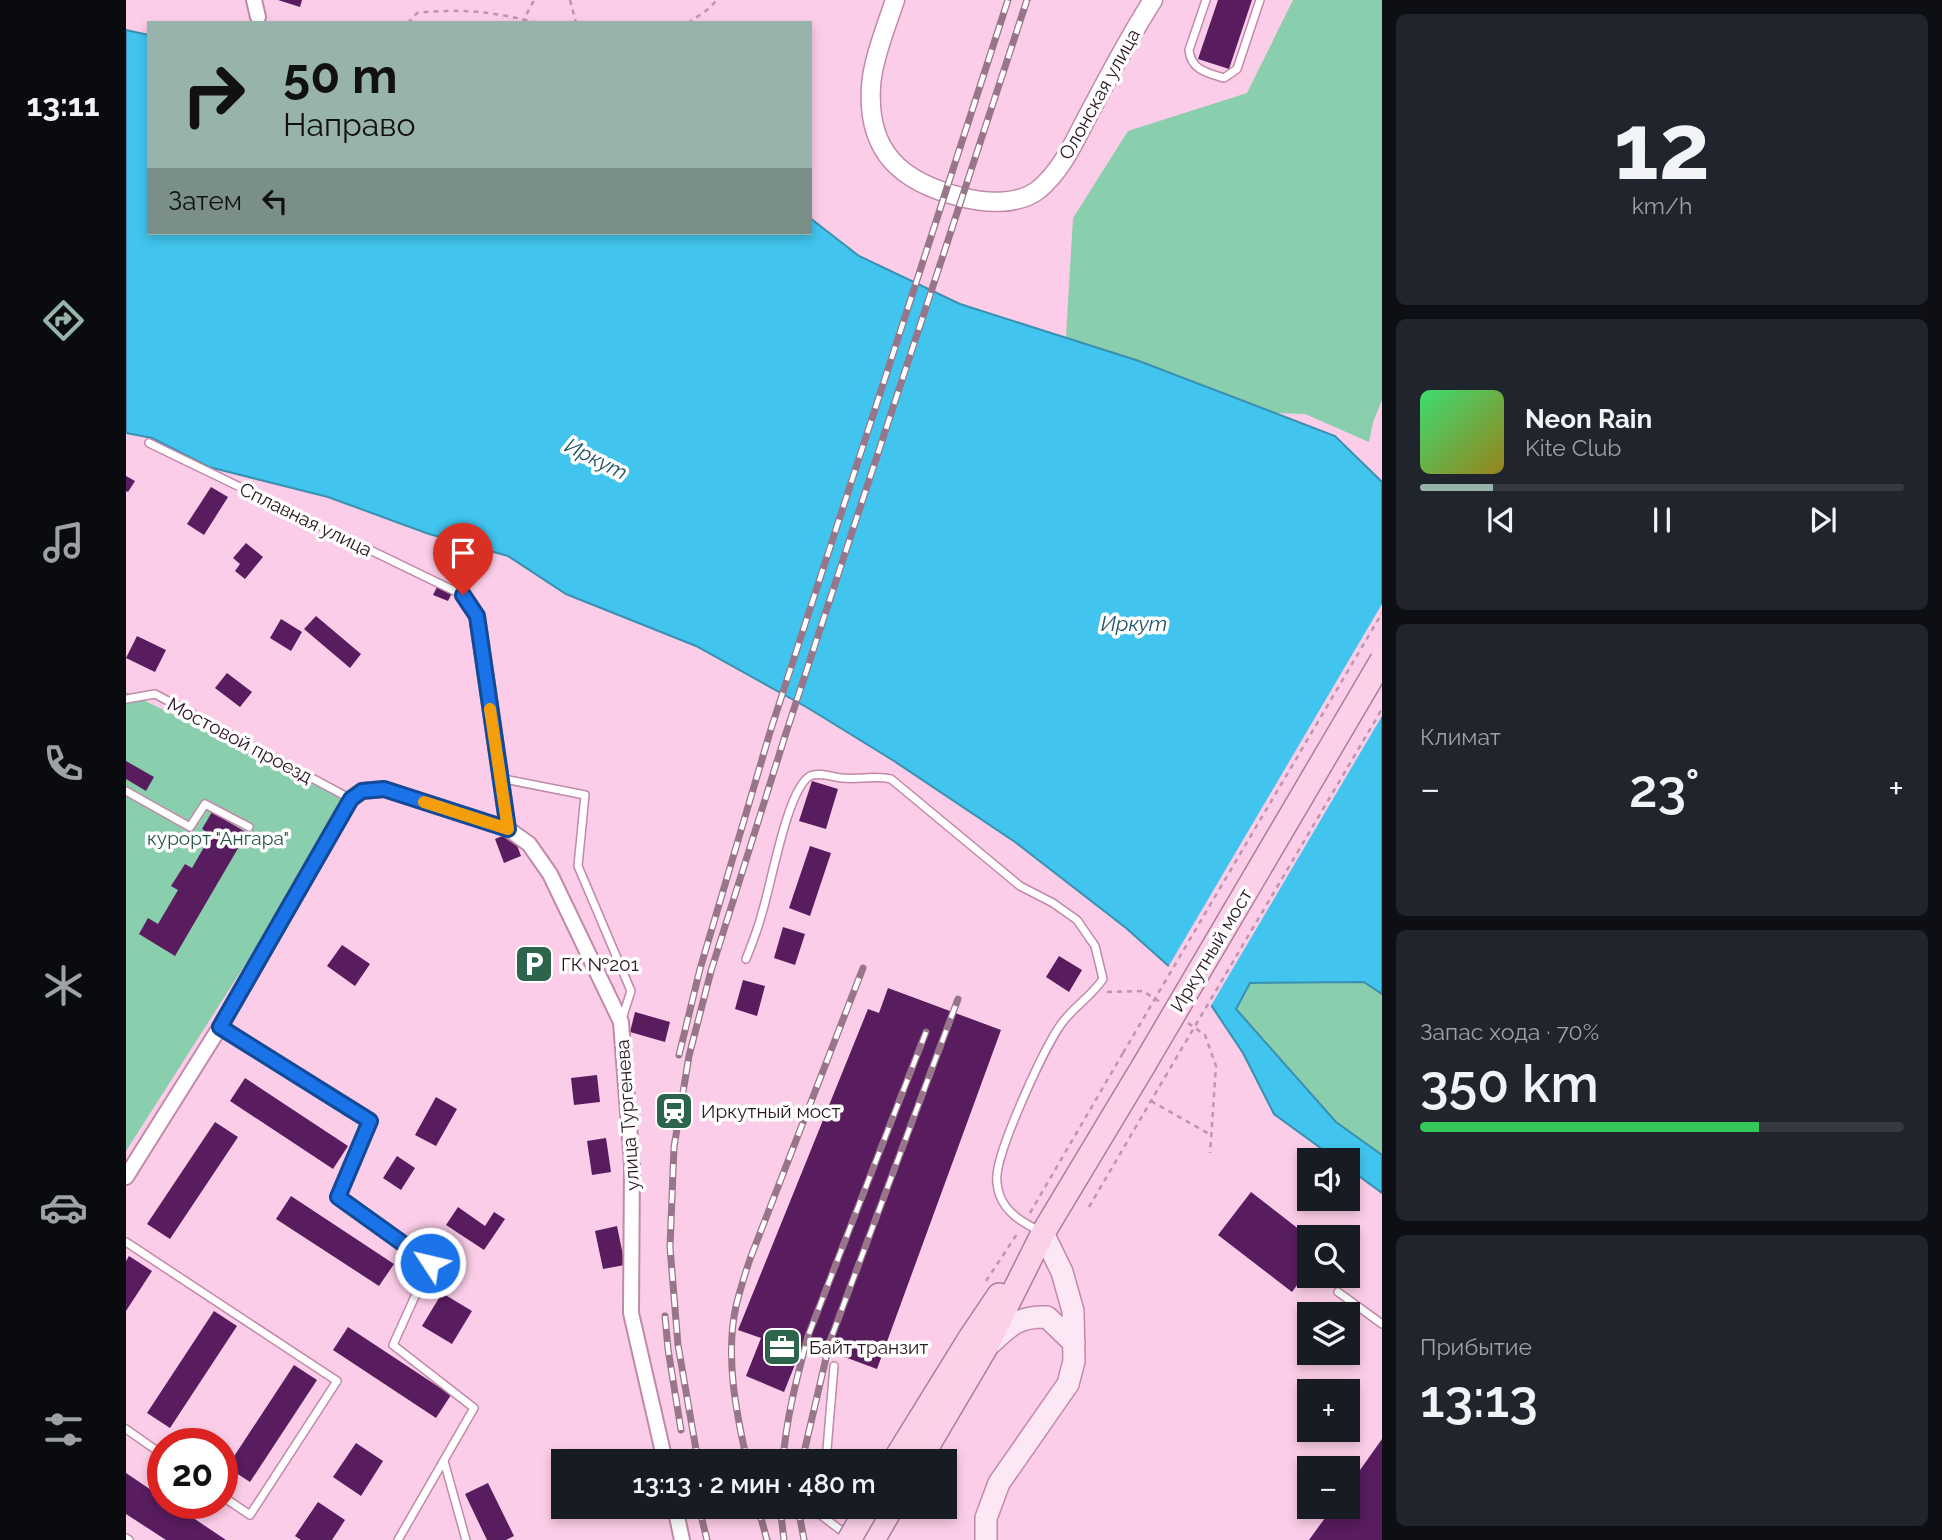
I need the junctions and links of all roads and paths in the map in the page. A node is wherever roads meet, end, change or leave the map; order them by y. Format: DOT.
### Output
graph roads {
  1 [pos="254,0"];
  2 [pos="534,0"];
  3 [pos="570,0"];
  4 [pos="717,0"];
  5 [pos="895,0"];
  6 [pos="1153,0"];
  7 [pos="1206,0"];
  8 [pos="1259,0"];
  9 [pos="258,17"];
  10 [pos="410,21"];
  11 [pos="523,21"];
  12 [pos="575,21"];
  13 [pos="691,21"];
  14 [pos="149,443"];
  15 [pos="463,595"];
  16 [pos="1382,613"];
  17 [pos="1382,660"];
  18 [pos="126,699"];
  19 [pos="1382,709"];
  20 [pos="499,778"];
  21 [pos="126,791"];
  22 [pos="351,799"];
  23 [pos="249,827"];
  24 [pos="508,829"];
  25 [pos="746,959"];
  26 [pos="1094,993"];
  27 [pos="1164,1005"];
  28 [pos="1185,1020"];
  29 [pos="621,1023"];
  30 [pos="220,1027"];
  31 [pos="1151,1101"];
  32 [pos="1211,1135"];
  33 [pos="1210,1153"];
  34 [pos="126,1177"];
  35 [pos="1089,1208"];
  36 [pos="1033,1228"];
  37 [pos="126,1242"];
  38 [pos="986,1280"];
  39 [pos="1338,1292"];
  40 [pos="1382,1324"];
  41 [pos="1074,1343"];
  42 [pos="985,1349"];
  43 [pos="834,1366"];
  44 [pos="126,1429"];
  45 [pos="147,1444"];
  46 [pos="662,1449"];
  47 [pos="828,1449"];
  48 [pos="901,1449"];
  49 [pos="926,1449"];
  50 [pos="444,1461"];
  51 [pos="238,1507"];
  52 [pos="678,1519"];
  53 [pos="826,1519"];
  54 [pos="862,1519"];
  55 [pos="885,1519"];
  56 [pos="398,1540"];
  57 [pos="466,1540"];
  58 [pos="682,1540"];
  59 [pos="851,1540"];
  60 [pos="873,1540"];
  61 [pos="986,1540"];
  1 -- 9 [label="street"];
  2 -- 11 [label="path"];
  3 -- 12 [label="path"];
  4 -- 13 [label="path"];
  5 -- 6 [label="street, Олонская улица"];
  7 -- 8 [label="lane"];
  10 -- 11 [label="path"];
  14 -- 15 [label="lane, Сплавная улица"];
  15 -- 20 [label="street"];
  16 -- 36 [label="path, bridge"];
  17 -- 36 [label="main road, Иркутный мост, bridge"];
  18 -- 22 [label="lane, Мостовой проезд"];
  19 -- 31 [label="path, bridge"];
  20 -- 24 [label="street"];
  20 -- 29 [label="lane"];
  21 -- 23 [label="lane"];
  22 -- 24 [label="street"];
  22 -- 30 [label="street"];
  24 -- 29 [label="street, улица Тургенева"];
  25 -- 26 [label="lane"];
  26 -- 27 [label="path"];
  26 -- 36 [label="lane"];
  28 -- 32 [label="path"];
  29 -- 46 [label="street, улица Тургенева"];
  30 -- 34 [label="street"];
  30 -- 50 [label="lane"];
  31 -- 32 [label="path"];
  31 -- 35 [label="path"];
  32 -- 33 [label="path"];
  36 -- 38 [label="path"];
  36 -- 41 [label="main road"];
  36 -- 42 [label="main road, Иркутный мост"];
  36 -- 48 [label="main road"];
  37 -- 51 [label="lane"];
  39 -- 40 [label="lane"];
  41 -- 42 [label="main road"];
  41 -- 61 [label="main road"];
  42 -- 49 [label="main road, Иркутный мост"];
  43 -- 47 [label="lane"];
  44 -- 45 [label="lane"];
  50 -- 56 [label="lane"];
  50 -- 57 [label="lane"];
  52 -- 58 [label="street"];
  53 -- 59 [label="lane"];
  54 -- 59 [label="main road, bridge"];
  55 -- 60 [label="main road"];
}
